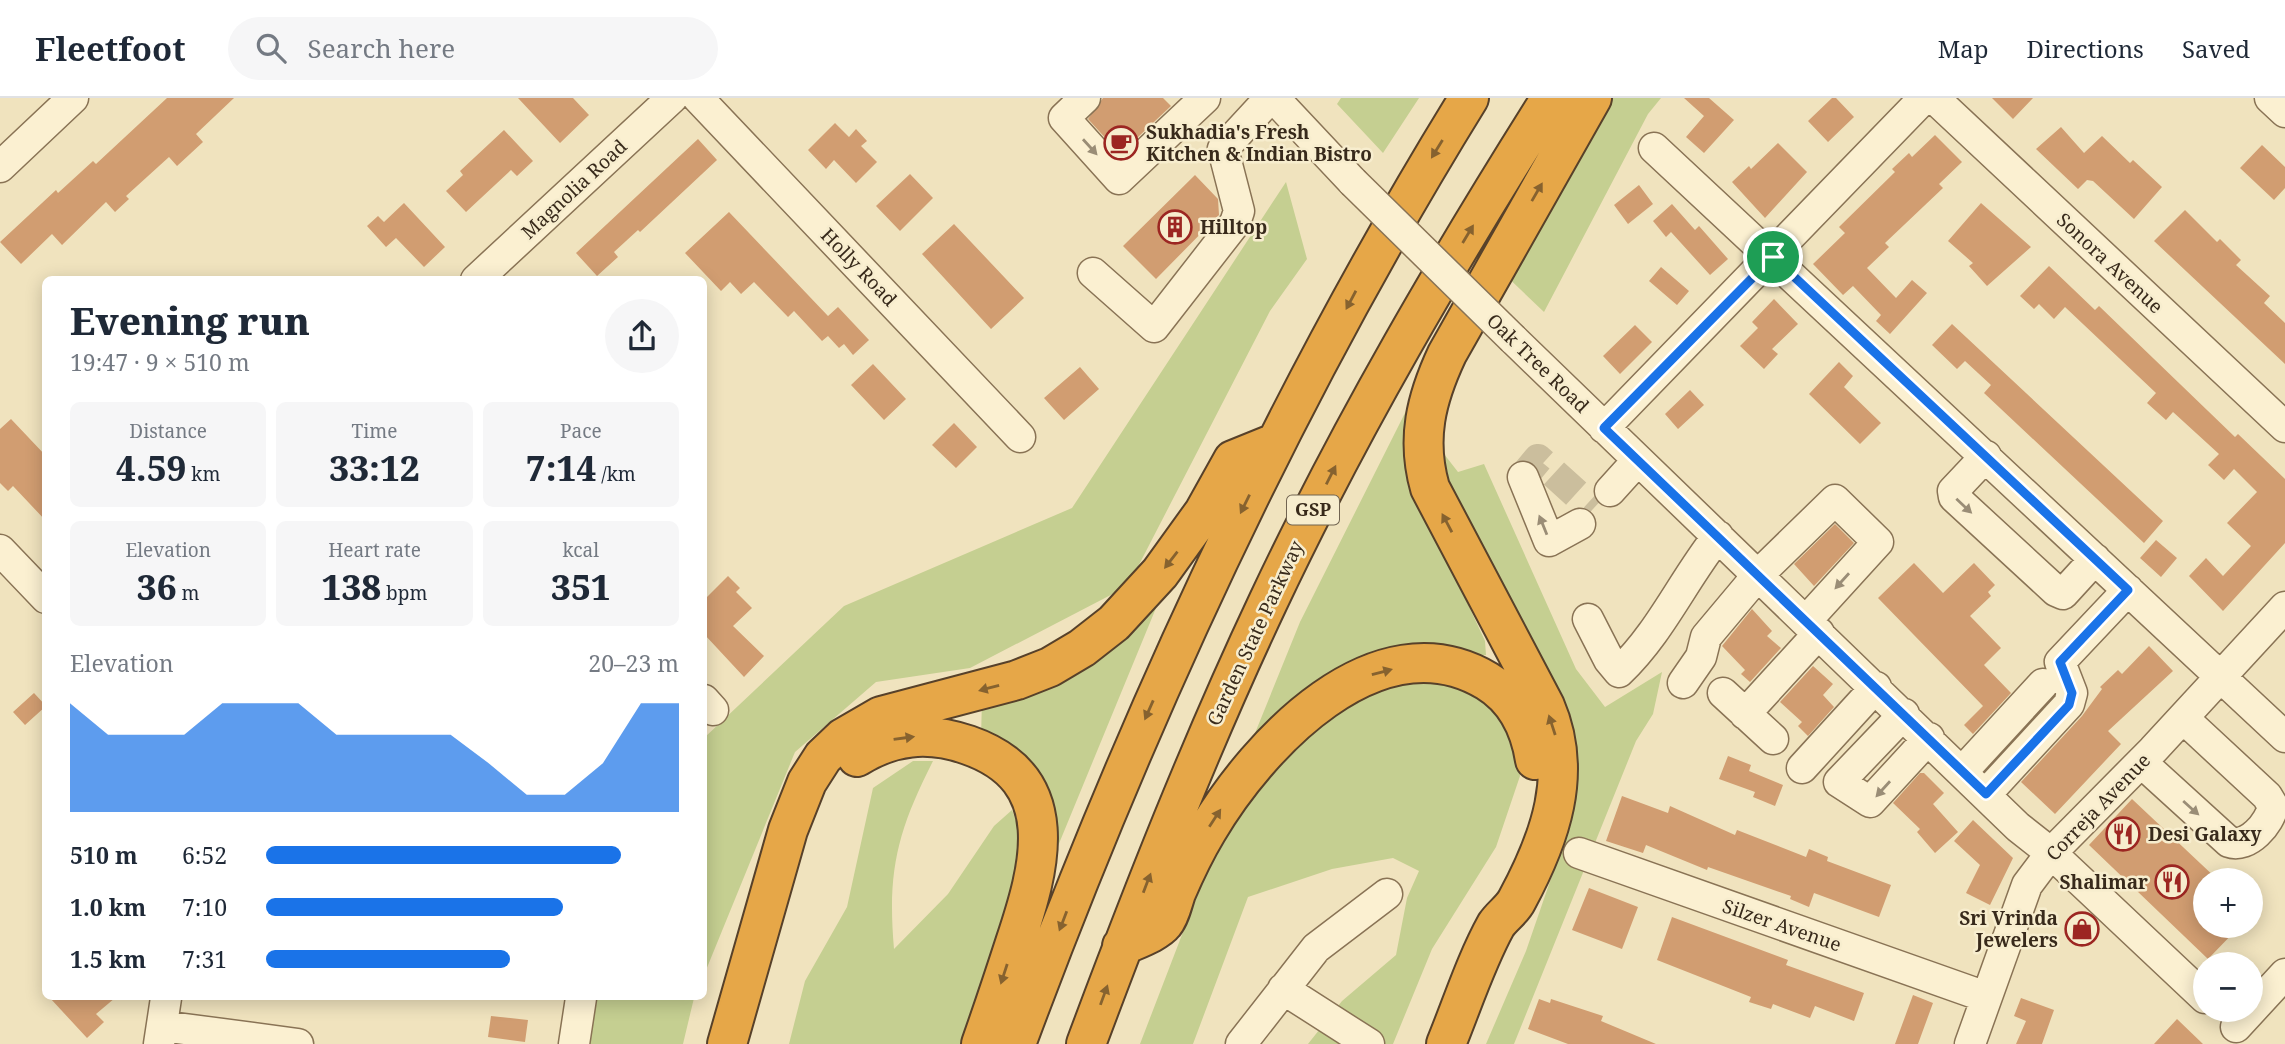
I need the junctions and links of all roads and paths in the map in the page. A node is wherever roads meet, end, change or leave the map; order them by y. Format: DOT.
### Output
graph roads {
  1 [pos="73,98"];
  2 [pos="672,98"];
  3 [pos="698,98"];
  4 [pos="1085,98"];
  5 [pos="1205,98"];
  6 [pos="1272,98"];
  7 [pos="1469,98"];
  8 [pos="1551,98"];
  9 [pos="1592,98"];
  10 [pos="1924,98"];
  11 [pos="1934,98"];
  12 [pos="2270,98"];
  13 [pos="2285,112"];
  14 [pos="1654,148"];
  15 [pos="0,167"];
  16 [pos="1773,257"];
  17 [pos="1093,273"];
  18 [pos="480,276"];
  19 [pos="2285,427"];
  20 [pos="1604,428"];
  21 [pos="1020,437"];
  22 [pos="1275,443"];
  23 [pos="1986,456"];
  24 [pos="1638,460"];
  25 [pos="1524,477"];
  26 [pos="1610,491"];
  27 [pos="1580,524"];
  28 [pos="1718,536"];
  29 [pos="0,550"];
  30 [pos="2095,559"];
  31 [pos="1758,575"];
  32 [pos="2128,590"];
  33 [pos="42,594"];
  34 [pos="2285,607"];
  35 [pos="1588,620"];
  36 [pos="1813,627"];
  37 [pos="2220,677"];
  38 [pos="1683,683"];
  39 [pos="2043,684"];
  40 [pos="1876,687"];
  41 [pos="1723,693"];
  42 [pos="1745,714"];
  43 [pos="1904,714"];
  44 [pos="2183,718"];
  45 [pos="2285,737"];
  46 [pos="1929,738"];
  47 [pos="1773,739"];
  48 [pos="2141,762"];
  49 [pos="1802,768"];
  50 [pos="1962,772"];
  51 [pos="1986,794"];
  52 [pos="1579,853"];
  53 [pos="2051,853"];
  54 [pos="1387,894"];
  55 [pos="1497,923"];
  56 [pos="1122,946"];
  57 [pos="2285,974"];
  58 [pos="2193,987"];
  59 [pos="1283,989"];
  60 [pos="1986,997"];
  61 [pos="581,1000"];
  62 [pos="163,1022"];
  63 [pos="2236,1027"];
  64 [pos="298,1044"];
  65 [pos="574,1044"];
  66 [pos="727,1044"];
  67 [pos="749,1044"];
  68 [pos="981,1044"];
  69 [pos="1016,1044"];
  70 [pos="1086,1044"];
  71 [pos="1241,1044"];
  72 [pos="1368,1044"];
  73 [pos="1446,1044"];
  74 [pos="1970,1044"];
  1 -- 15 [label="street"];
  2 -- 18 [label="street, Magnolia Road"];
  3 -- 21 [label="street, Holly Road"];
  4 -- 5 [label="street, one-way"];
  6 -- 17 [label="street"];
  6 -- 20 [label="street, Oak Tree Road, bridge"];
  7 -- 22 [label="highway, one-way"];
  56 -- 8 [label="highway, Garden State Parkway / GSP, one-way"];
  55 -- 9 [label="highway, one-way"];
  10 -- 16 [label="street"];
  11 -- 19 [label="street, Sonora Avenue"];
  12 -- 13 [label="street"];
  14 -- 16 [label="street"];
  16 -- 20 [label="street"];
  16 -- 23 [label="street"];
  20 -- 24 [label="street, Oak Tree Road"];
  22 -- 66 [label="highway, one-way"];
  22 -- 69 [label="highway, one-way"];
  23 -- 30 [label="street"];
  23 -- 30 [label="street, one-way"];
  24 -- 26 [label="street"];
  24 -- 28 [label="street, Oak Tree Road"];
  27 -- 25 [label="street, one-way"];
  28 -- 31 [label="street, Oak Tree Road"];
  28 -- 35 [label="street"];
  29 -- 33 [label="street"];
  30 -- 32 [label="street"];
  31 -- 36 [label="street, Oak Tree Road"];
  31 -- 36 [label="street, one-way"];
  31 -- 38 [label="street"];
  32 -- 37 [label="street"];
  32 -- 51 [label="street"];
  34 -- 37 [label="street, Correja Avenue"];
  36 -- 40 [label="street, Oak Tree Road"];
  36 -- 42 [label="street"];
  37 -- 44 [label="street, Correja Avenue"];
  37 -- 45 [label="street"];
  39 -- 50 [label="street"];
  40 -- 43 [label="street, Oak Tree Road"];
  40 -- 49 [label="street"];
  41 -- 42 [label="street"];
  42 -- 47 [label="street"];
  43 -- 46 [label="street, Oak Tree Road"];
  46 -- 43 [label="street, one-way"];
  44 -- 48 [label="street, Correja Avenue"];
  48 -- 44 [label="street, one-way"];
  46 -- 50 [label="street, Oak Tree Road"];
  48 -- 53 [label="street, Correja Avenue"];
  50 -- 51 [label="street, Oak Tree Road"];
  51 -- 53 [label="street, Oak Tree Road"];
  52 -- 60 [label="street, Silzer Avenue"];
  53 -- 58 [label="street, Oak Tree Road"];
  53 -- 60 [label="street, Correja Avenue"];
  54 -- 59 [label="street"];
  56 -- 55 [label="highway, one-way"];
  55 -- 73 [label="highway"];
  70 -- 56 [label="highway, Garden State Parkway / GSP, one-way"];
  57 -- 63 [label="street"];
  59 -- 71 [label="street"];
  59 -- 72 [label="street"];
  60 -- 74 [label="street, Correja Avenue"];
  61 -- 65 [label="street"];
  62 -- 64 [label="street"];
  67 -- 68 [label="highway, one-way"];
}
